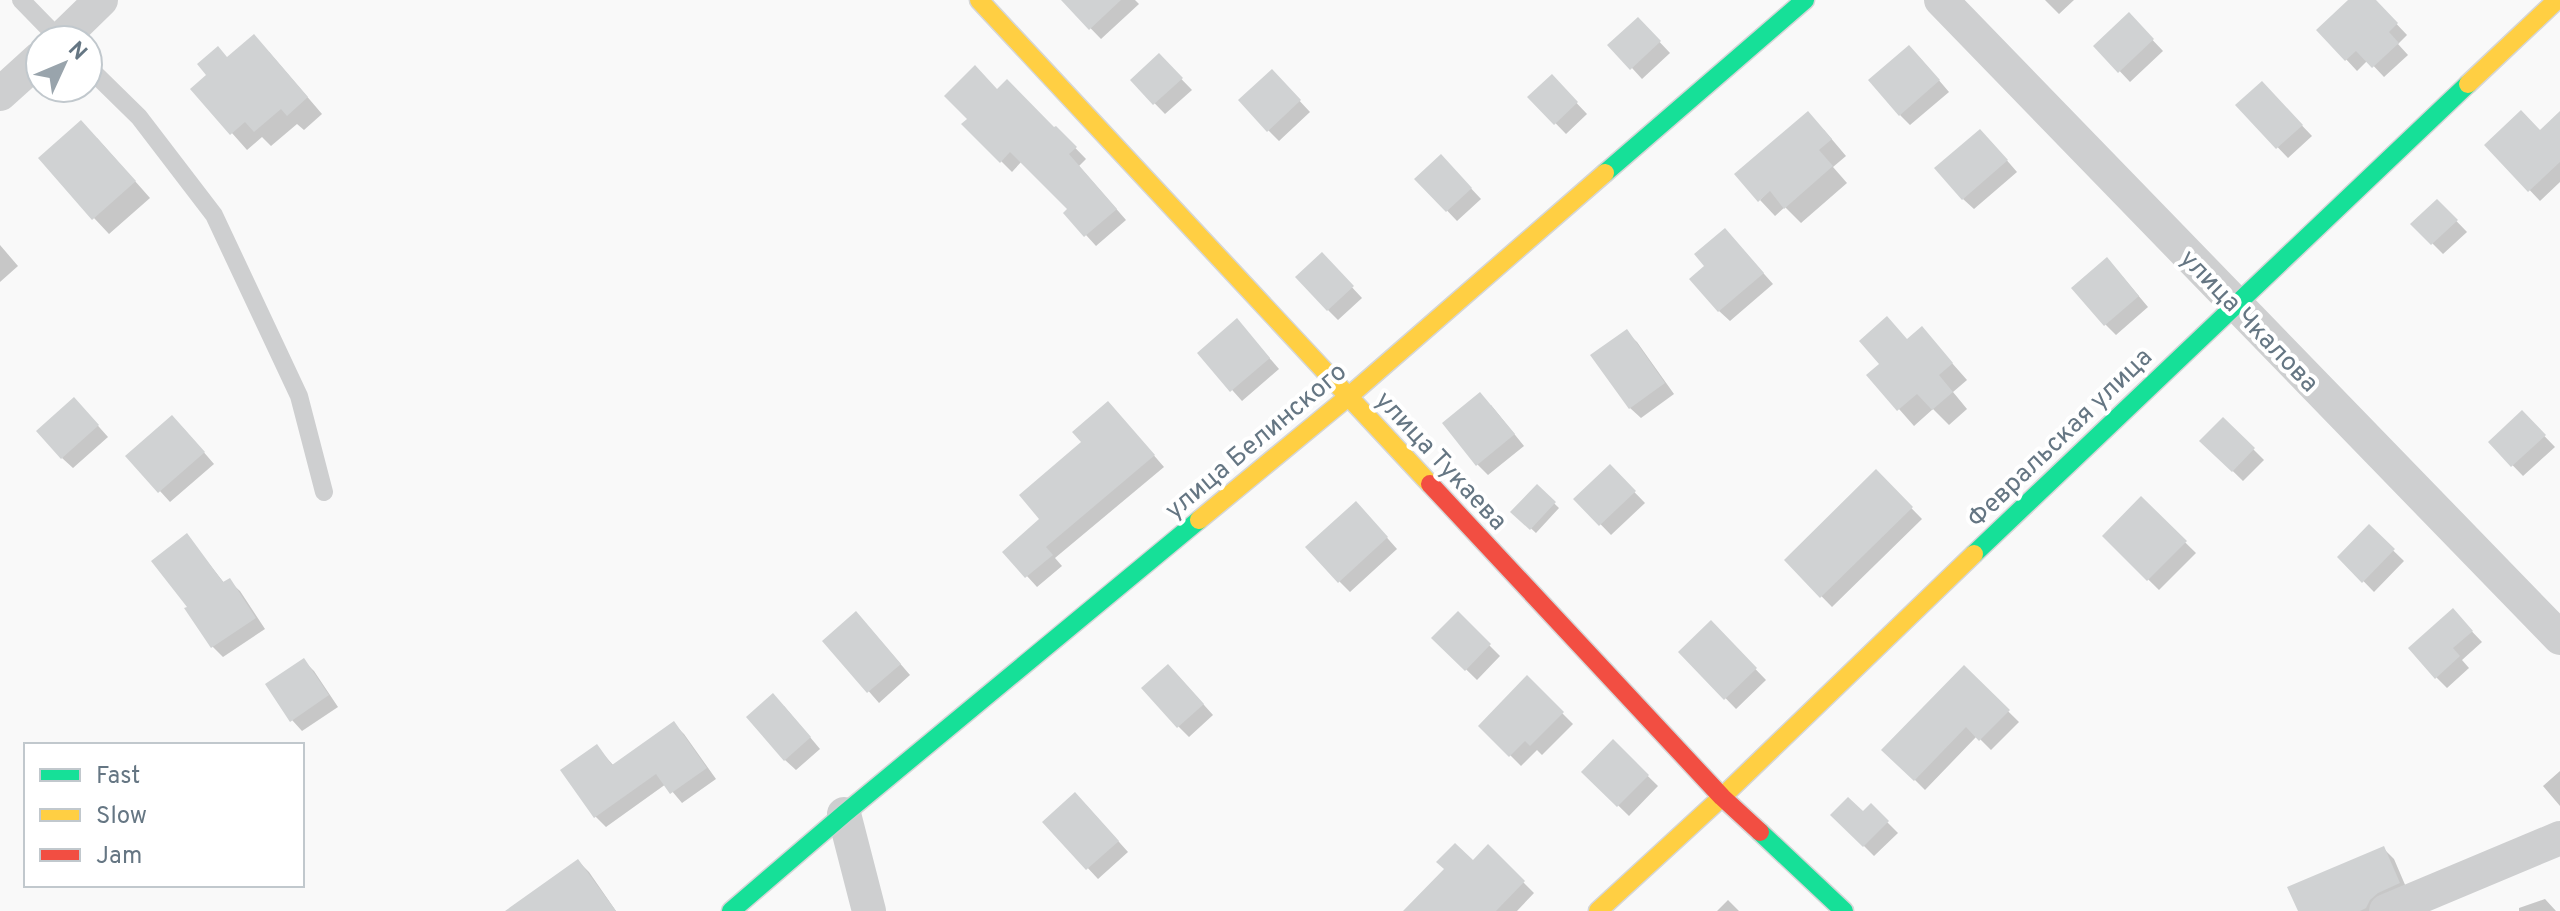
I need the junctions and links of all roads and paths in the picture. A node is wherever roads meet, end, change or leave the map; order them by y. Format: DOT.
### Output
graph roads {
  1 [pos="21,0"];
  2 [pos="101,0"];
  3 [pos="979,0"];
  4 [pos="1805,0"];
  5 [pos="1941,0"];
  6 [pos="2557,0"];
  7 [pos="44,24"];
  8 [pos="76,24"];
  9 [pos="24,72"];
  10 [pos="104,83"];
  11 [pos="0,94"];
  12 [pos="2235,304"];
  13 [pos="1348,397"];
  14 [pos="324,492"];
  15 [pos="2560,638"];
  16 [pos="1722,797"];
  17 [pos="844,814"];
  18 [pos="2560,838"];
  19 [pos="731,911"];
  20 [pos="869,911"];
  21 [pos="1598,911"];
  22 [pos="1844,911"];
  23 [pos="2386,911"];
  1 -- 7 [label="lane"];
  2 -- 8 [label="street"];
  3 -- 13 [label="street, улица Тукаева"];
  4 -- 13 [label="street, улица Белинского"];
  5 -- 12 [label="street, улица Чкалова"];
  6 -- 12 [label="street, Февральская улица"];
  9 -- 11 [label="street"];
  10 -- 14 [label="lane"];
  12 -- 15 [label="street, улица Чкалова"];
  12 -- 16 [label="street, Февральская улица"];
  13 -- 16 [label="street, улица Тукаева"];
  13 -- 17 [label="street, улица Белинского"];
  16 -- 21 [label="street, Февральская улица"];
  16 -- 22 [label="street, улица Тукаева"];
  17 -- 19 [label="street, улица Белинского"];
  17 -- 20 [label="street"];
  18 -- 23 [label="street"];
}
